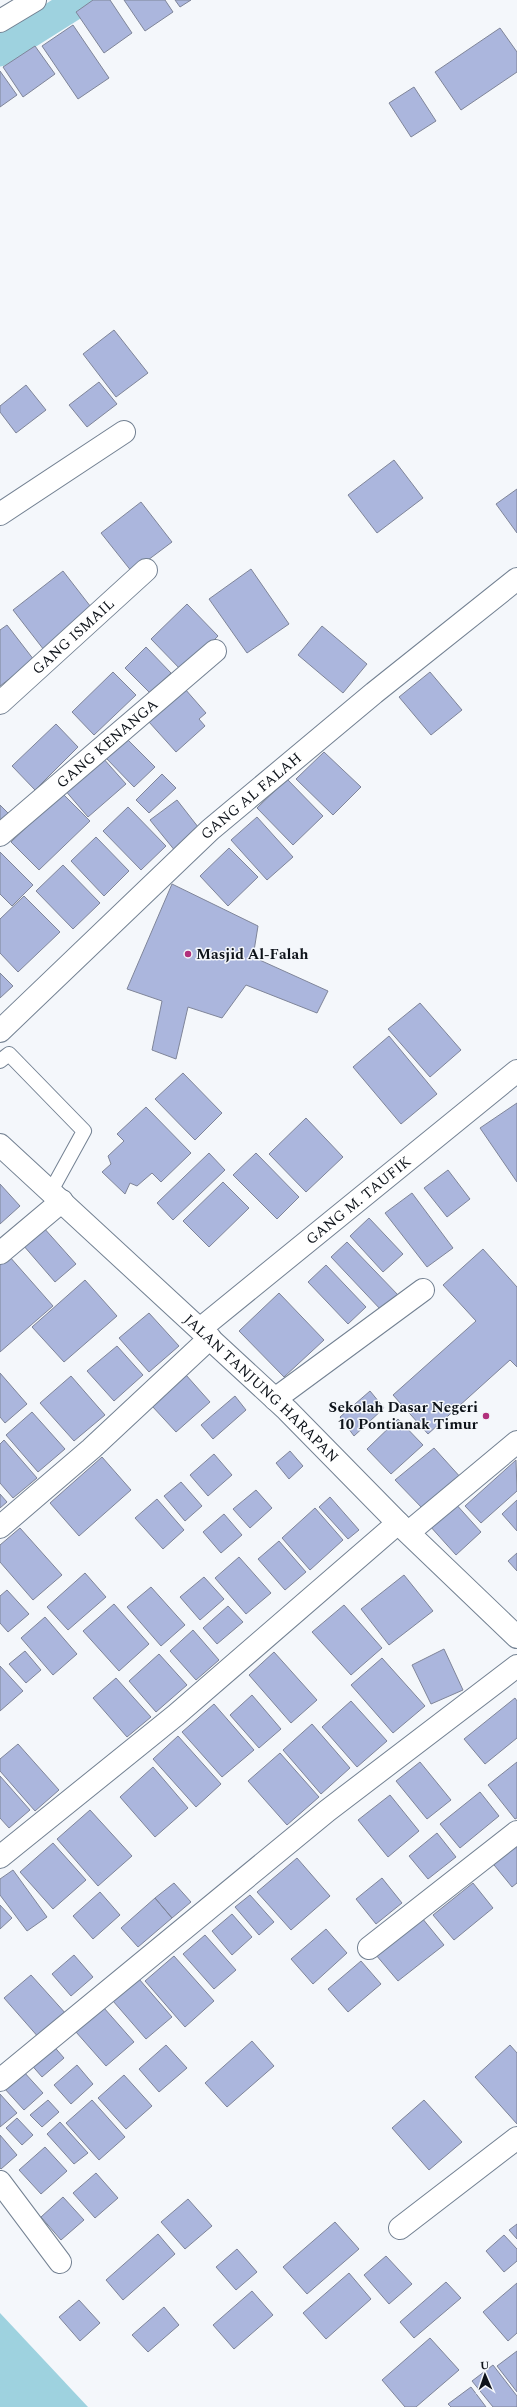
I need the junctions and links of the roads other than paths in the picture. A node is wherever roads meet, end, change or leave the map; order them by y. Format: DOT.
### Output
graph roads {
  1 [pos="35,0"];
  2 [pos="0,21"];
  3 [pos="124,432"];
  4 [pos="0,514"];
  5 [pos="146,570"];
  6 [pos="517,578"];
  7 [pos="214,651"];
  8 [pos="0,703"];
  9 [pos="0,835"];
  10 [pos="0,1031"];
  11 [pos="0,1061"];
  12 [pos="517,1071"];
  13 [pos="0,1145"];
  14 [pos="56,1196"];
  15 [pos="0,1253"];
  16 [pos="423,1290"];
  17 [pos="205,1333"];
  18 [pos="275,1399"];
  19 [pos="517,1442"];
  20 [pos="0,1527"];
  21 [pos="403,1528"];
  22 [pos="517,1637"];
  23 [pos="517,1666"];
  24 [pos="517,1832"];
  25 [pos="0,1857"];
  26 [pos="369,1948"];
  27 [pos="0,2080"];
  28 [pos="517,2138"];
  29 [pos="0,2182"];
  30 [pos="400,2228"];
  31 [pos="60,2262"];
  1 -- 2 [label="street"];
  3 -- 4 [label="street"];
  5 -- 8 [label="street, GANG ISMAIL"];
  6 -- 10 [label="street, GANG AL FALAH"];
  7 -- 9 [label="street, GANG KENANGA"];
  11 -- 14 [label="lane"];
  12 -- 17 [label="street, GANG M. TAUFIK"];
  13 -- 14 [label="street, JALAN TANJUNG HARAPAN"];
  14 -- 15 [label="street"];
  14 -- 17 [label="street, JALAN TANJUNG HARAPAN"];
  16 -- 18 [label="street"];
  17 -- 18 [label="street, JALAN TANJUNG HARAPAN"];
  17 -- 20 [label="street, GANG M. TAUFIK"];
  18 -- 21 [label="street, JALAN TANJUNG HARAPAN"];
  19 -- 21 [label="street"];
  21 -- 22 [label="street, JALAN TANJUNG HARAPAN"];
  21 -- 25 [label="street"];
  23 -- 27 [label="street"];
  24 -- 26 [label="street"];
  28 -- 30 [label="street"];
  29 -- 31 [label="street"];
}
